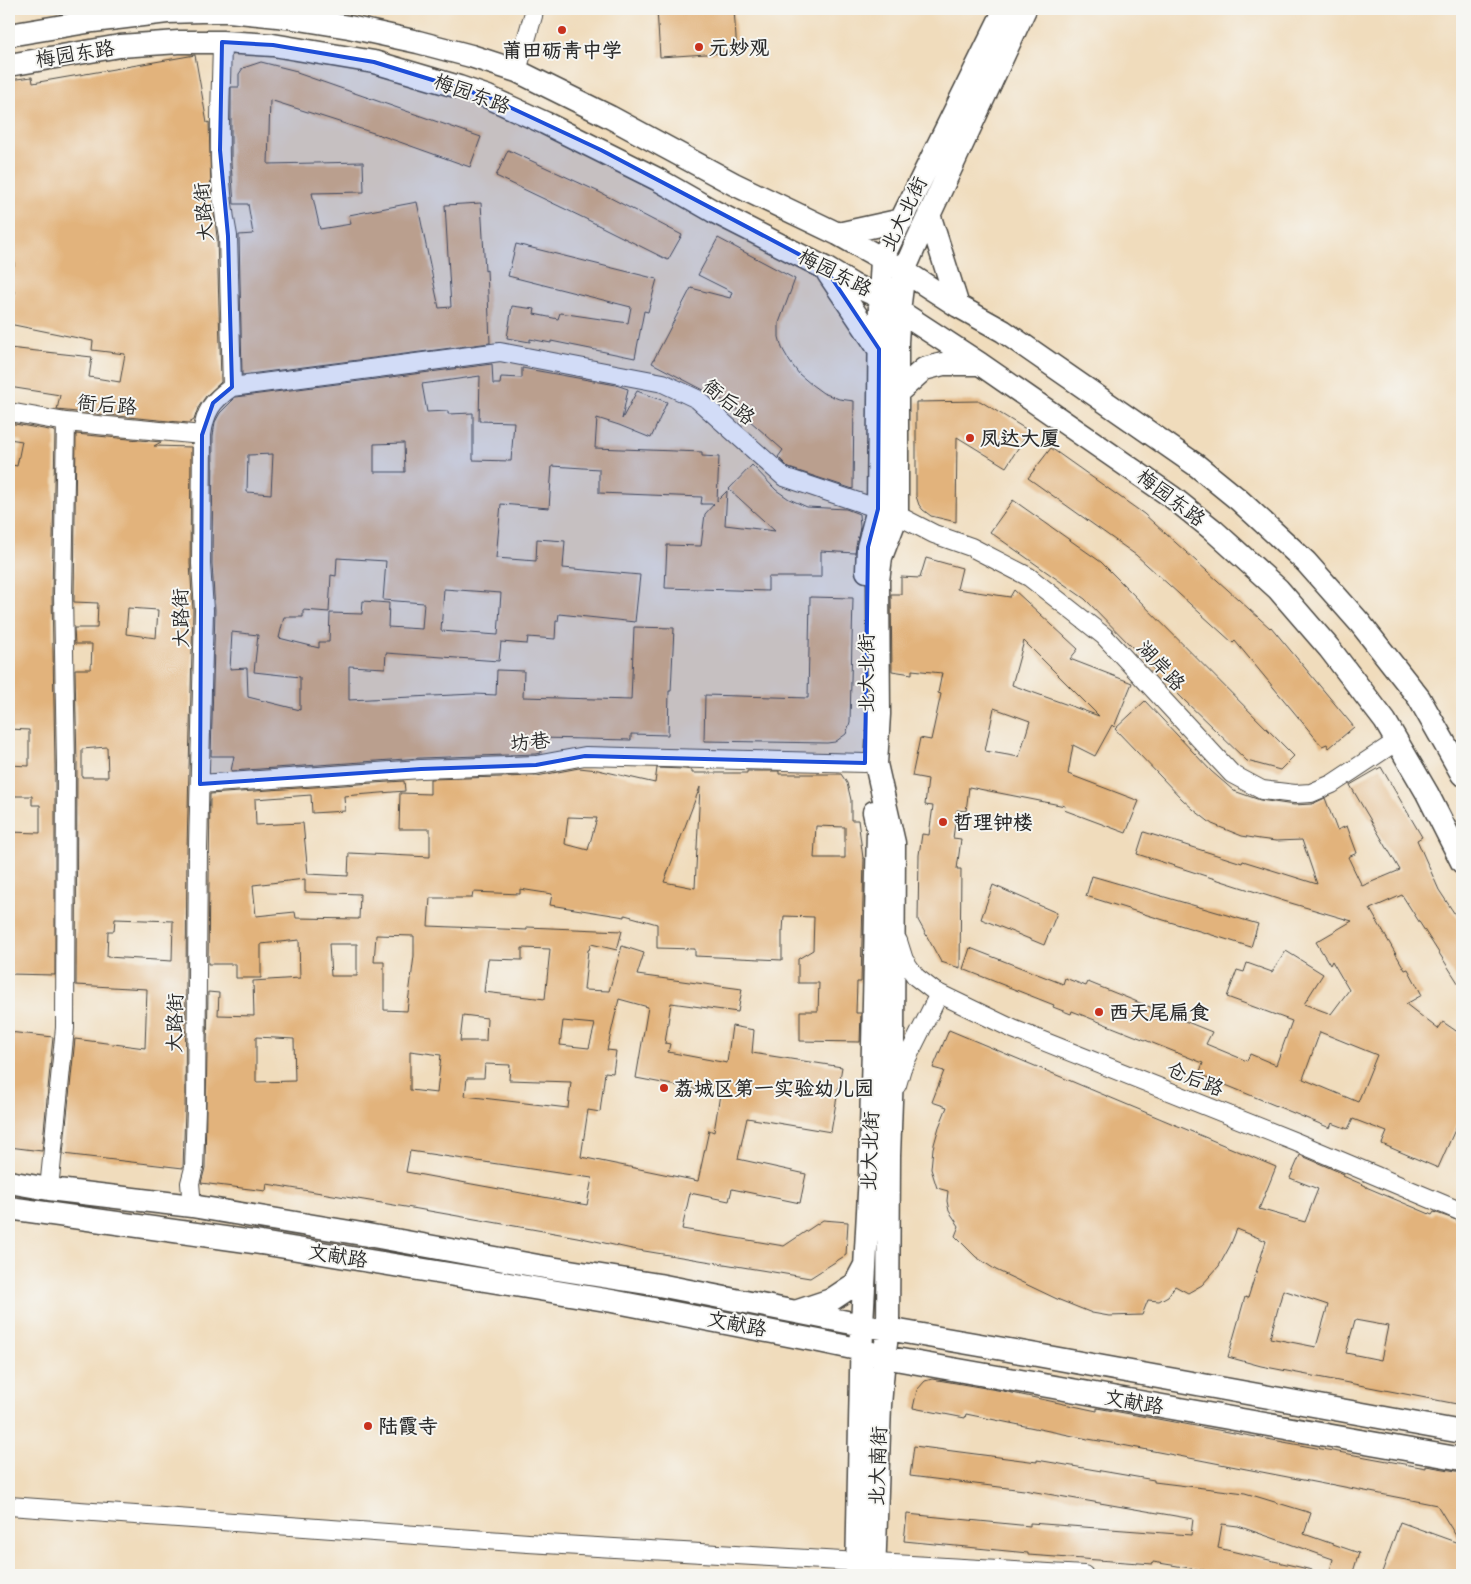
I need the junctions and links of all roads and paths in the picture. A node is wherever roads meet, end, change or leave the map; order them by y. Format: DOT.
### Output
graph roads {
  1 [pos="534,9"];
  2 [pos="1004,9"];
  3 [pos="1025,9"];
  4 [pos="201,10"];
  5 [pos="9,35"];
  6 [pos="222,42"];
  7 [pos="9,65"];
  8 [pos="517,71"];
  9 [pos="930,214"];
  10 [pos="902,220"];
  11 [pos="838,234"];
  12 [pos="882,259"];
  13 [pos="825,268"];
  14 [pos="904,271"];
  15 [pos="880,297"];
  16 [pos="958,306"];
  17 [pos="899,312"];
  18 [pos="879,349"];
  19 [pos="980,364"];
  20 [pos="232,387"];
  21 [pos="897,393"];
  22 [pos="9,412"];
  23 [pos="66,422"];
  24 [pos="202,435"];
  25 [pos="887,512"];
  26 [pos="1397,740"];
  27 [pos="865,763"];
  28 [pos="1462,774"];
  29 [pos="200,784"];
  30 [pos="1462,862"];
  31 [pos="893,913"];
  32 [pos="939,994"];
  33 [pos="891,1108"];
  34 [pos="9,1182"];
  35 [pos="49,1189"];
  36 [pos="192,1206"];
  37 [pos="9,1208"];
  38 [pos="1462,1212"];
  39 [pos="865,1264"];
  40 [pos="794,1312"];
  41 [pos="862,1324"];
  42 [pos="888,1328"];
  43 [pos="884,1357"];
  44 [pos="862,1358"];
  45 [pos="1462,1432"];
  46 [pos="1462,1458"];
  47 [pos="9,1506"];
  48 [pos="866,1569"];
  49 [pos="1084,1575"];
  1 -- 8 [label="street"];
  2 -- 10 [label="main road, 北大北街"];
  3 -- 9 [label="main road, 北大北街"];
  4 -- 5 [label="main road, 梅园东路"];
  4 -- 8 [label="main road, 梅园东路"];
  6 -- 7 [label="main road, 梅园东路"];
  6 -- 13 [label="main road, 梅园东路"];
  6 -- 20 [label="street, 大路街"];
  8 -- 11 [label="main road, 梅园东路"];
  9 -- 14 [label="main road, 北大北街"];
  9 -- 16 [label="main road"];
  10 -- 11 [label="main road"];
  10 -- 12 [label="main road, 北大北街"];
  11 -- 12 [label="main road, 梅园东路"];
  12 -- 14 [label="main road, 梅园东路"];
  12 -- 15 [label="main road, 北大北街"];
  13 -- 15 [label="main road, 梅园东路"];
  13 -- 18 [label="main road"];
  14 -- 16 [label="main road, 梅园东路"];
  14 -- 17 [label="main road, 北大北街"];
  15 -- 17 [label="main road, 梅园东路"];
  15 -- 18 [label="main road, 北大北街"];
  16 -- 28 [label="main road, 梅园东路"];
  17 -- 19 [label="main road, 梅园东路"];
  17 -- 21 [label="main road, 北大北街"];
  18 -- 25 [label="main road, 北大北街"];
  19 -- 21 [label="main road"];
  19 -- 26 [label="main road, 梅园东路"];
  20 -- 24 [label="street, 大路街"];
  20 -- 25 [label="street, 衙后路"];
  21 -- 25 [label="main road, 北大北街"];
  22 -- 23 [label="street, 衙后路"];
  23 -- 24 [label="street, 衙后路"];
  23 -- 35 [label="street"];
  24 -- 29 [label="street, 大路街"];
  25 -- 26 [label="street, 湖岸路"];
  25 -- 27 [label="main road, 北大北街"];
  25 -- 31 [label="main road, 北大北街"];
  26 -- 30 [label="main road, 梅园东路"];
  27 -- 29 [label="street, 坊巷"];
  27 -- 39 [label="main road, 北大北街"];
  29 -- 36 [label="street, 大路街"];
  31 -- 32 [label="street, 仓后路"];
  31 -- 33 [label="main road, 北大北街"];
  32 -- 33 [label="street"];
  32 -- 38 [label="street, 仓后路"];
  33 -- 42 [label="main road, 北大北街"];
  34 -- 35 [label="main road, 文献路"];
  35 -- 36 [label="main road, 文献路"];
  36 -- 40 [label="main road, 文献路"];
  37 -- 44 [label="main road, 文献路"];
  39 -- 40 [label="main road"];
  39 -- 41 [label="main road, 北大北街"];
  40 -- 41 [label="main road, 文献路"];
  41 -- 42 [label="main road, 文献路"];
  41 -- 44 [label="main road, 北大北街"];
  42 -- 43 [label="main road, 北大北街"];
  42 -- 45 [label="main road, 文献路"];
  43 -- 44 [label="main road, 文献路"];
  43 -- 46 [label="main road, 文献路"];
  43 -- 48 [label="main road, 北大南街"];
  44 -- 48 [label="main road, 北大南街"];
  47 -- 48 [label="street"];
  48 -- 49 [label="street"];
}
